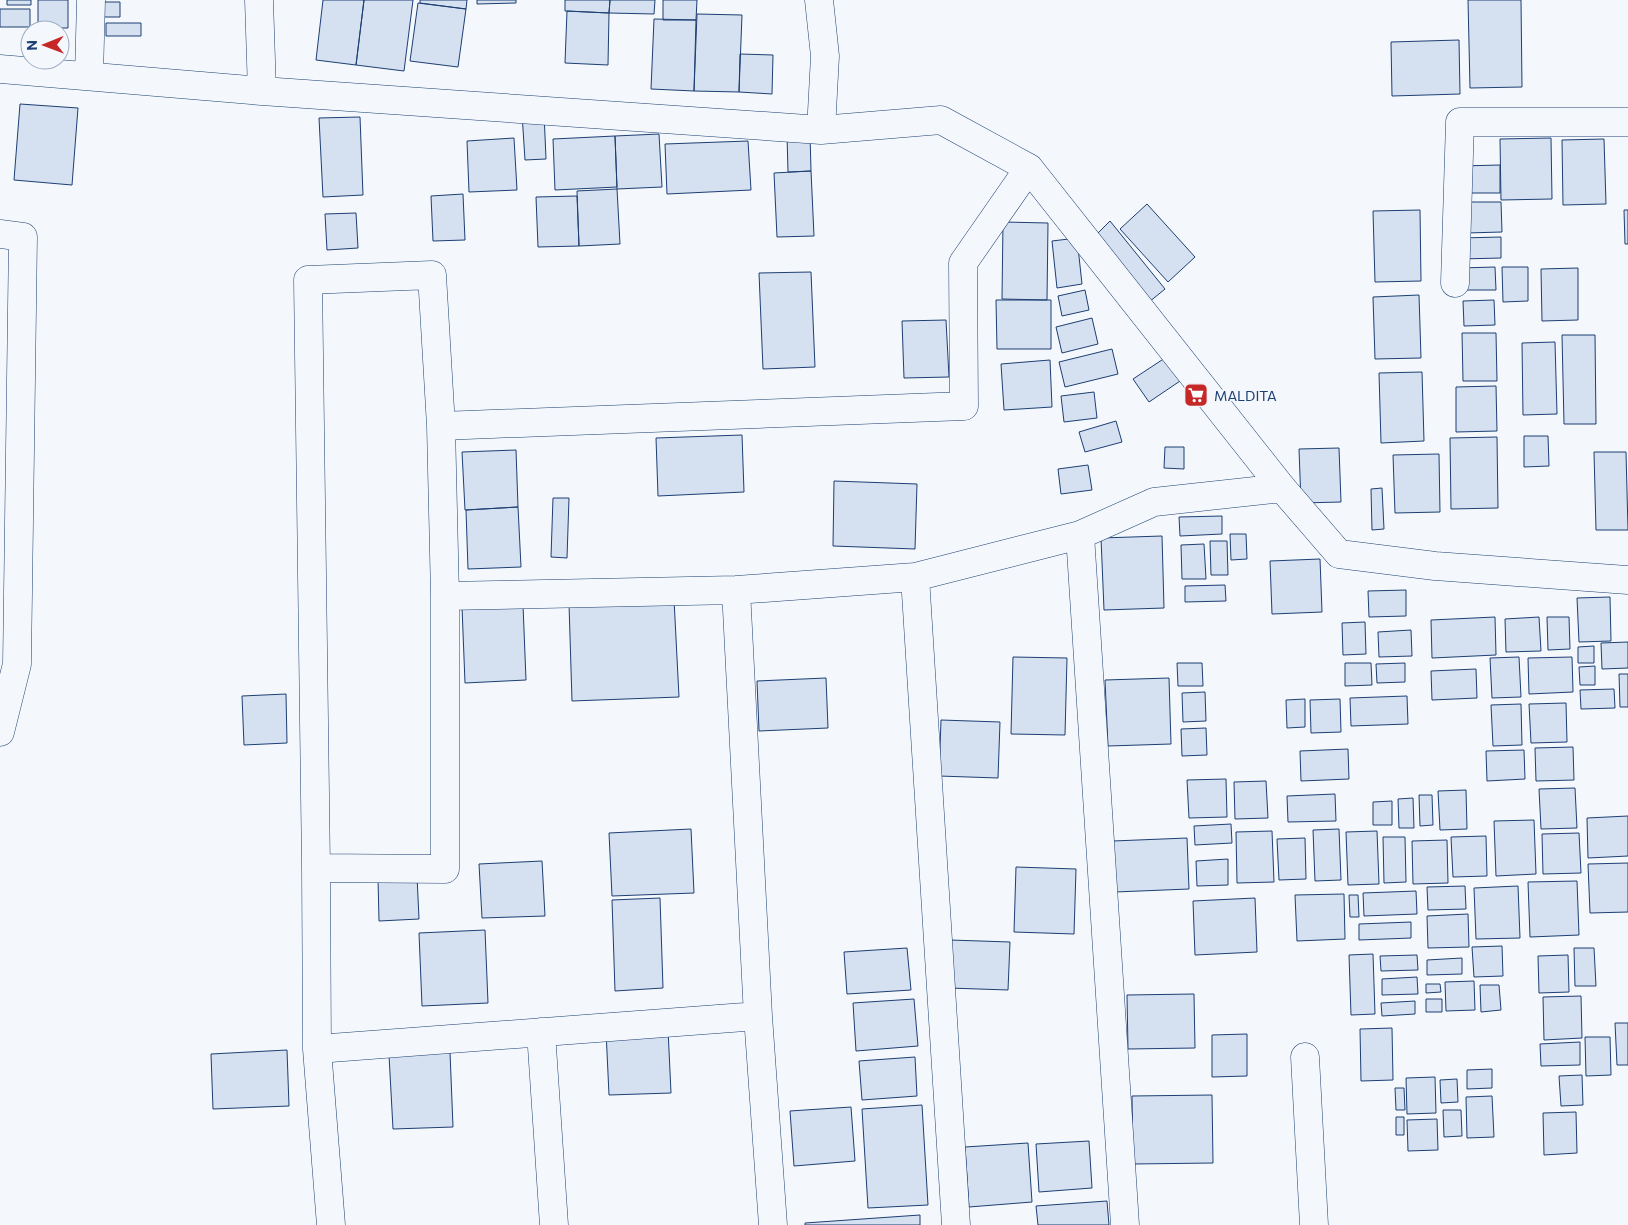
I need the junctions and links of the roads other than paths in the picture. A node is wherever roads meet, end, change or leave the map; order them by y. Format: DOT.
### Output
graph roads {
  1 [pos="91,0"];
  2 [pos="259,0"];
  3 [pos="819,0"];
  4 [pos="0,69"];
  5 [pos="89,76"];
  6 [pos="262,91"];
  7 [pos="1628,122"];
  8 [pos="821,130"];
  9 [pos="1029,168"];
  10 [pos="0,234"];
  11 [pos="1455,283"];
  12 [pos="441,426"];
  13 [pos="1282,488"];
  14 [pos="1080,535"];
  15 [pos="915,577"];
  16 [pos="1628,580"];
  17 [pos="736,590"];
  18 [pos="445,596"];
  19 [pos="0,732"];
  20 [pos="316,868"];
  21 [pos="758,1016"];
  22 [pos="541,1032"];
  23 [pos="317,1049"];
  24 [pos="1305,1057"];
  25 [pos="331,1225"];
  26 [pos="554,1225"];
  27 [pos="773,1225"];
  28 [pos="956,1225"];
  29 [pos="1125,1225"];
  30 [pos="1314,1225"];
  1 -- 5 [label="street"];
  2 -- 6 [label="street"];
  3 -- 8 [label="street"];
  4 -- 5 [label="street"];
  5 -- 6 [label="street"];
  6 -- 8 [label="street"];
  7 -- 11 [label="street"];
  8 -- 9 [label="street"];
  9 -- 12 [label="street"];
  9 -- 13 [label="street"];
  10 -- 19 [label="street"];
  12 -- 18 [label="street"];
  12 -- 20 [label="street"];
  13 -- 14 [label="street"];
  13 -- 16 [label="street"];
  14 -- 15 [label="street"];
  14 -- 29 [label="street"];
  15 -- 17 [label="street"];
  15 -- 28 [label="street"];
  17 -- 18 [label="street"];
  17 -- 21 [label="street"];
  18 -- 20 [label="street"];
  20 -- 23 [label="street"];
  21 -- 22 [label="street"];
  21 -- 27 [label="street"];
  22 -- 23 [label="street"];
  22 -- 26 [label="street"];
  23 -- 25 [label="street"];
  24 -- 30 [label="street"];
}
